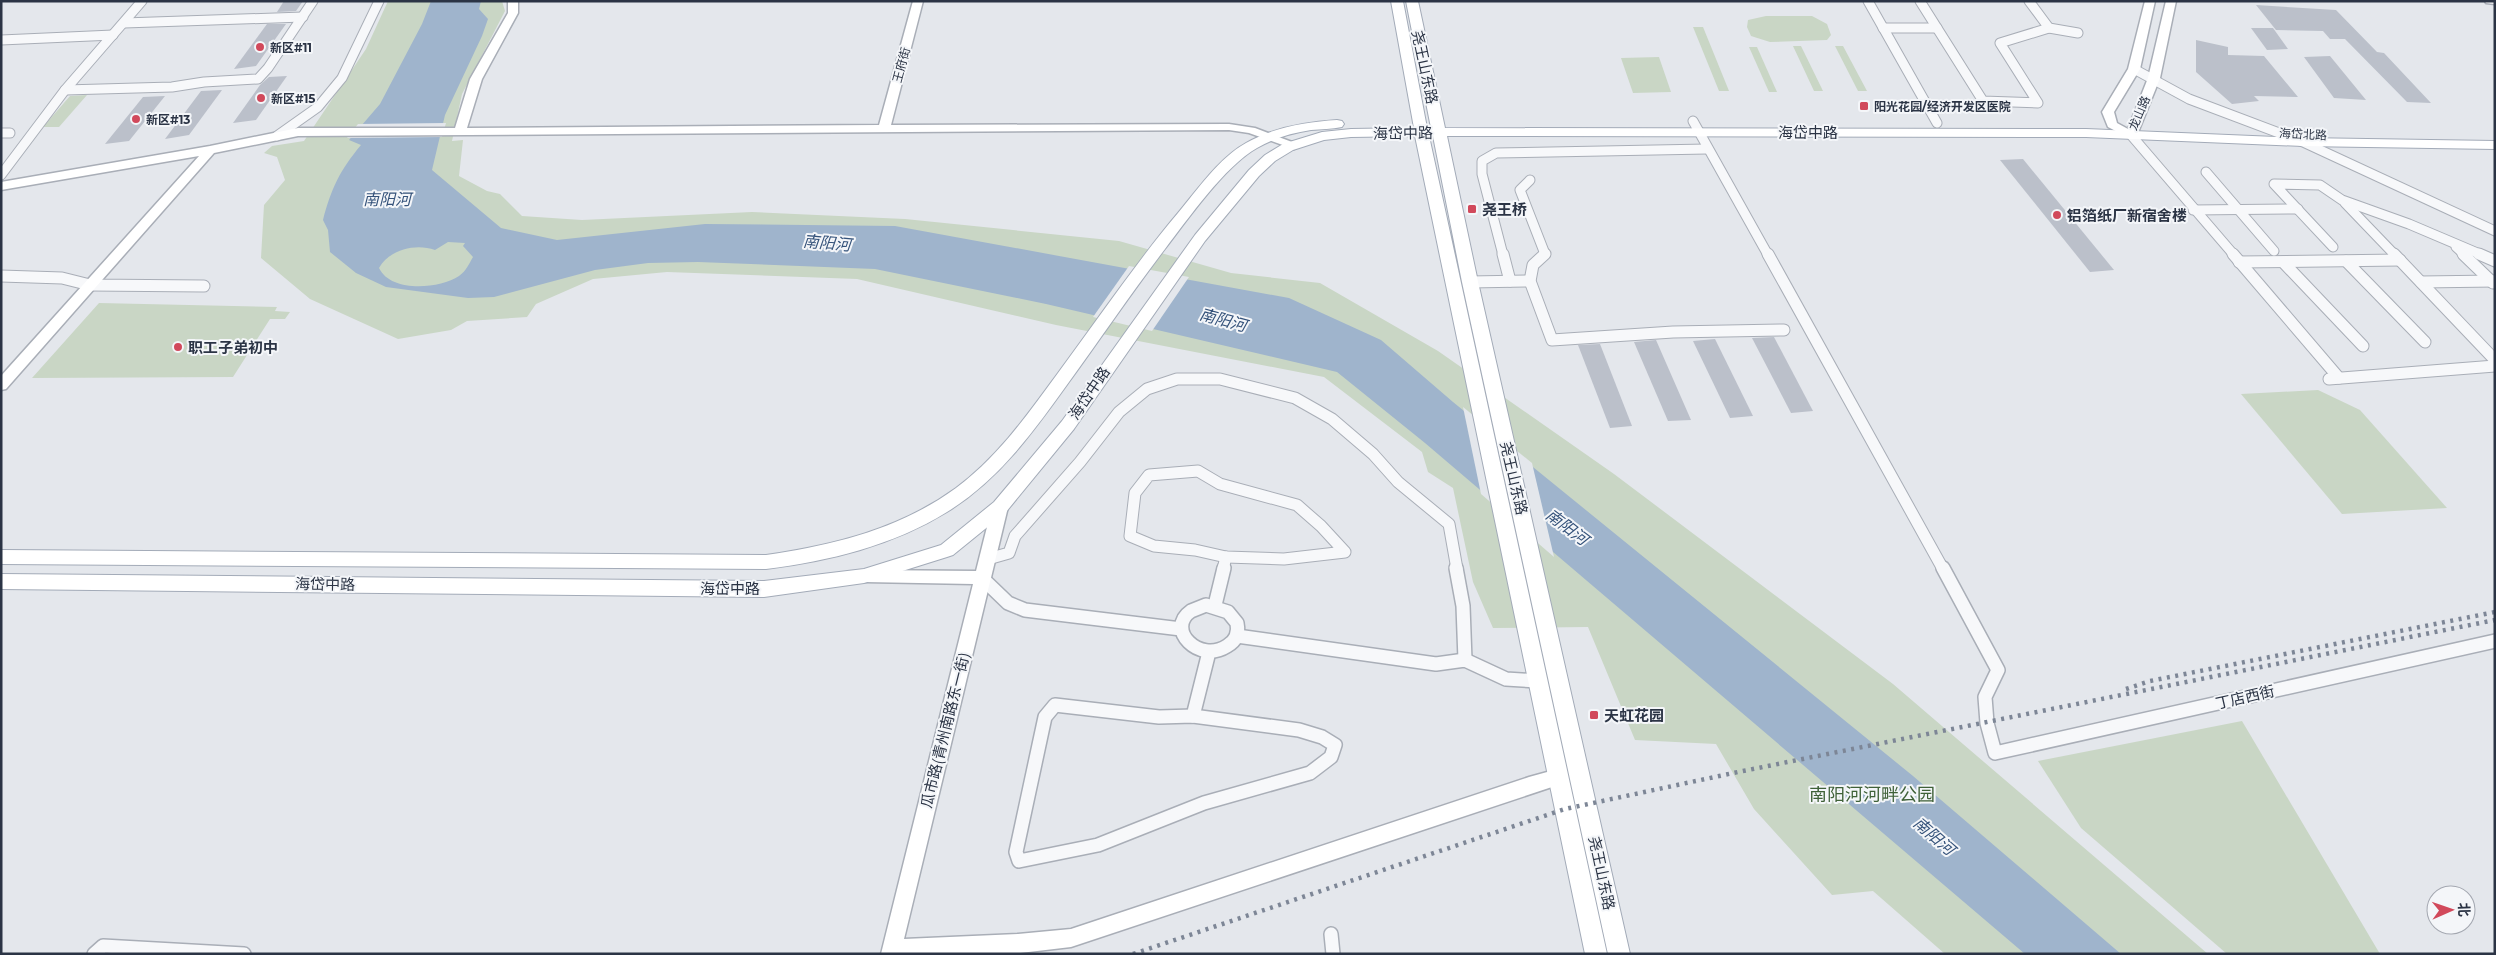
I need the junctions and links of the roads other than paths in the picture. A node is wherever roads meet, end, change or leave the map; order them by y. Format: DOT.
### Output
graph roads {
  1 [pos="142,1"];
  2 [pos="313,1"];
  3 [pos="379,1"];
  4 [pos="513,1"];
  5 [pos="918,1"];
  6 [pos="1397,1"];
  7 [pos="1412,1"];
  8 [pos="1868,1"];
  9 [pos="1920,1"];
  10 [pos="2029,1"];
  11 [pos="2150,1"];
  12 [pos="2171,1"];
  13 [pos="2490,1"];
  14 [pos="2495,1"];
  15 [pos="303,17"];
  16 [pos="124,23"];
  17 [pos="1883,28"];
  18 [pos="1937,28"];
  19 [pos="2048,28"];
  20 [pos="2078,33"];
  21 [pos="113,35"];
  22 [pos="1,40"];
  23 [pos="2134,69"];
  24 [pos="2154,78"];
  25 [pos="65,90"];
  26 [pos="1937,123"];
  27 [pos="2112,125"];
  28 [pos="1695,126"];
  29 [pos="1420,127"];
  30 [pos="1437,127"];
  31 [pos="884,128"];
  32 [pos="455,130"];
  33 [pos="2132,130"];
  34 [pos="2276,133"];
  35 [pos="1270,135"];
  36 [pos="277,136"];
  37 [pos="2303,142"];
  38 [pos="2495,143"];
  39 [pos="1294,145"];
  40 [pos="1707,149"];
  41 [pos="210,150"];
  42 [pos="2206,172"];
  43 [pos="1,175"];
  44 [pos="1530,180"];
  45 [pos="1,186"];
  46 [pos="2342,200"];
  47 [pos="2298,209"];
  48 [pos="2194,210"];
  49 [pos="2495,231"];
  50 [pos="2451,242"];
  51 [pos="2333,246"];
  52 [pos="2274,251"];
  53 [pos="2400,260"];
  54 [pos="2346,261"];
  55 [pos="2495,261"];
  56 [pos="2239,262"];
  57 [pos="2283,262"];
  58 [pos="1,276"];
  59 [pos="1530,280"];
  60 [pos="1510,281"];
  61 [pos="2421,282"];
  62 [pos="2494,282"];
  63 [pos="90,285"];
  64 [pos="204,286"];
  65 [pos="1466,288"];
  66 [pos="1784,330"];
  67 [pos="2425,342"];
  68 [pos="2363,346"];
  69 [pos="2495,360"];
  70 [pos="2495,366"];
  71 [pos="1,385"];
  72 [pos="1000,507"];
  73 [pos="1,557"];
  74 [pos="1226,557"];
  75 [pos="988,559"];
  76 [pos="864,576"];
  77 [pos="982,578"];
  78 [pos="1,581"];
  79 [pos="1215,605"];
  80 [pos="1181,629"];
  81 [pos="1237,636"];
  82 [pos="2495,641"];
  83 [pos="1209,652"];
  84 [pos="1465,660"];
  85 [pos="1538,681"];
  86 [pos="1193,716"];
  87 [pos="1558,777"];
  88 [pos="1331,934"];
  89 [pos="892,951"];
  90 [pos="94,954"];
  91 [pos="244,954"];
  92 [pos="1333,954"];
  93 [pos="1596,954"];
  94 [pos="1619,954"];
  1 -- 16 [label="street"];
  2 -- 15 [label="street"];
  3 -- 36 [label="street"];
  4 -- 32 [label="street"];
  5 -- 31 [label="street, 王府街"];
  6 -- 29 [label="main road, 尧王山东路"];
  7 -- 30 [label="main road, 尧王山东路"];
  8 -- 17 [label="street"];
  9 -- 18 [label="street"];
  10 -- 19 [label="street"];
  11 -- 23 [label="street, 龙山路"];
  12 -- 24 [label="street, 龙山路"];
  13 -- 14 [label="street"];
  15 -- 16 [label="street"];
  15 -- 25 [label="street"];
  16 -- 21 [label="street"];
  17 -- 18 [label="street"];
  17 -- 26 [label="street"];
  18 -- 19 [label="street"];
  19 -- 20 [label="street"];
  21 -- 22 [label="street"];
  21 -- 25 [label="street"];
  23 -- 24 [label="street"];
  23 -- 27 [label="street, 龙山路"];
  24 -- 33 [label="street, 龙山路"];
  24 -- 34 [label="street"];
  25 -- 43 [label="street"];
  26 -- 27 [label="main road, 海岱中路"];
  26 -- 28 [label="main road, 海岱中路"];
  27 -- 33 [label="main road, 海岱北路"];
  28 -- 30 [label="main road, 海岱中路"];
  28 -- 33 [label="main road, 海岱中路"];
  28 -- 40 [label="street"];
  29 -- 30 [label="main road, 海岱中路"];
  29 -- 35 [label="main road, 海岱中路"];
  29 -- 39 [label="main road, 海岱中路"];
  29 -- 65 [label="main road, 尧王山东路"];
  30 -- 65 [label="main road, 尧王山东路"];
  31 -- 32 [label="street"];
  31 -- 35 [label="street"];
  32 -- 36 [label="street"];
  33 -- 34 [label="main road, 海岱北路"];
  33 -- 37 [label="main road, 海岱北路"];
  33 -- 48 [label="street"];
  34 -- 37 [label="street"];
  34 -- 38 [label="main road, 海岱北路"];
  35 -- 39 [label="street"];
  35 -- 73 [label="main road, 海岱中路"];
  36 -- 41 [label="street"];
  37 -- 38 [label="main road, 海岱北路"];
  37 -- 49 [label="street"];
  39 -- 72 [label="main road, 海岱中路"];
  40 -- 60 [label="street"];
  40 -- 82 [label="street, 丁店西街"];
  41 -- 45 [label="street"];
  41 -- 63 [label="street"];
  42 -- 52 [label="street"];
  44 -- 59 [label="street"];
  46 -- 47 [label="street"];
  46 -- 50 [label="street"];
  46 -- 53 [label="street"];
  47 -- 48 [label="street"];
  47 -- 51 [label="street"];
  48 -- 56 [label="street"];
  50 -- 55 [label="street"];
  50 -- 62 [label="street"];
  53 -- 54 [label="street"];
  53 -- 61 [label="street"];
  54 -- 57 [label="street"];
  54 -- 67 [label="street"];
  56 -- 57 [label="street"];
  56 -- 70 [label="street"];
  57 -- 68 [label="street"];
  58 -- 63 [label="street"];
  59 -- 60 [label="street"];
  59 -- 66 [label="street"];
  60 -- 65 [label="street"];
  61 -- 62 [label="street"];
  61 -- 69 [label="street"];
  63 -- 64 [label="street"];
  63 -- 71 [label="street"];
  65 -- 85 [label="main road, 尧王山东路"];
  65 -- 94 [label="main road, 尧王山东路"];
  72 -- 75 [label="street, 瓜市路(青州南路东一街)"];
  72 -- 76 [label="main road, 海岱中路"];
  74 -- 74 [label="street"];
  74 -- 79 [label="street"];
  75 -- 77 [label="street, 瓜市路(青州南路东一街)"];
  75 -- 84 [label="street"];
  76 -- 77 [label="street"];
  76 -- 78 [label="main road, 海岱中路"];
  77 -- 80 [label="street"];
  77 -- 89 [label="street, 瓜市路(青州南路东一街)"];
  79 -- 80 [label="street"];
  79 -- 81 [label="street"];
  80 -- 83 [label="street"];
  81 -- 83 [label="street"];
  81 -- 84 [label="street"];
  83 -- 86 [label="street"];
  84 -- 85 [label="street"];
  85 -- 87 [label="main road, 尧王山东路"];
  86 -- 86 [label="street"];
  87 -- 89 [label="street"];
  87 -- 93 [label="main road, 尧王山东路"];
  88 -- 92 [label="street"];
  90 -- 91 [label="street"];
}
